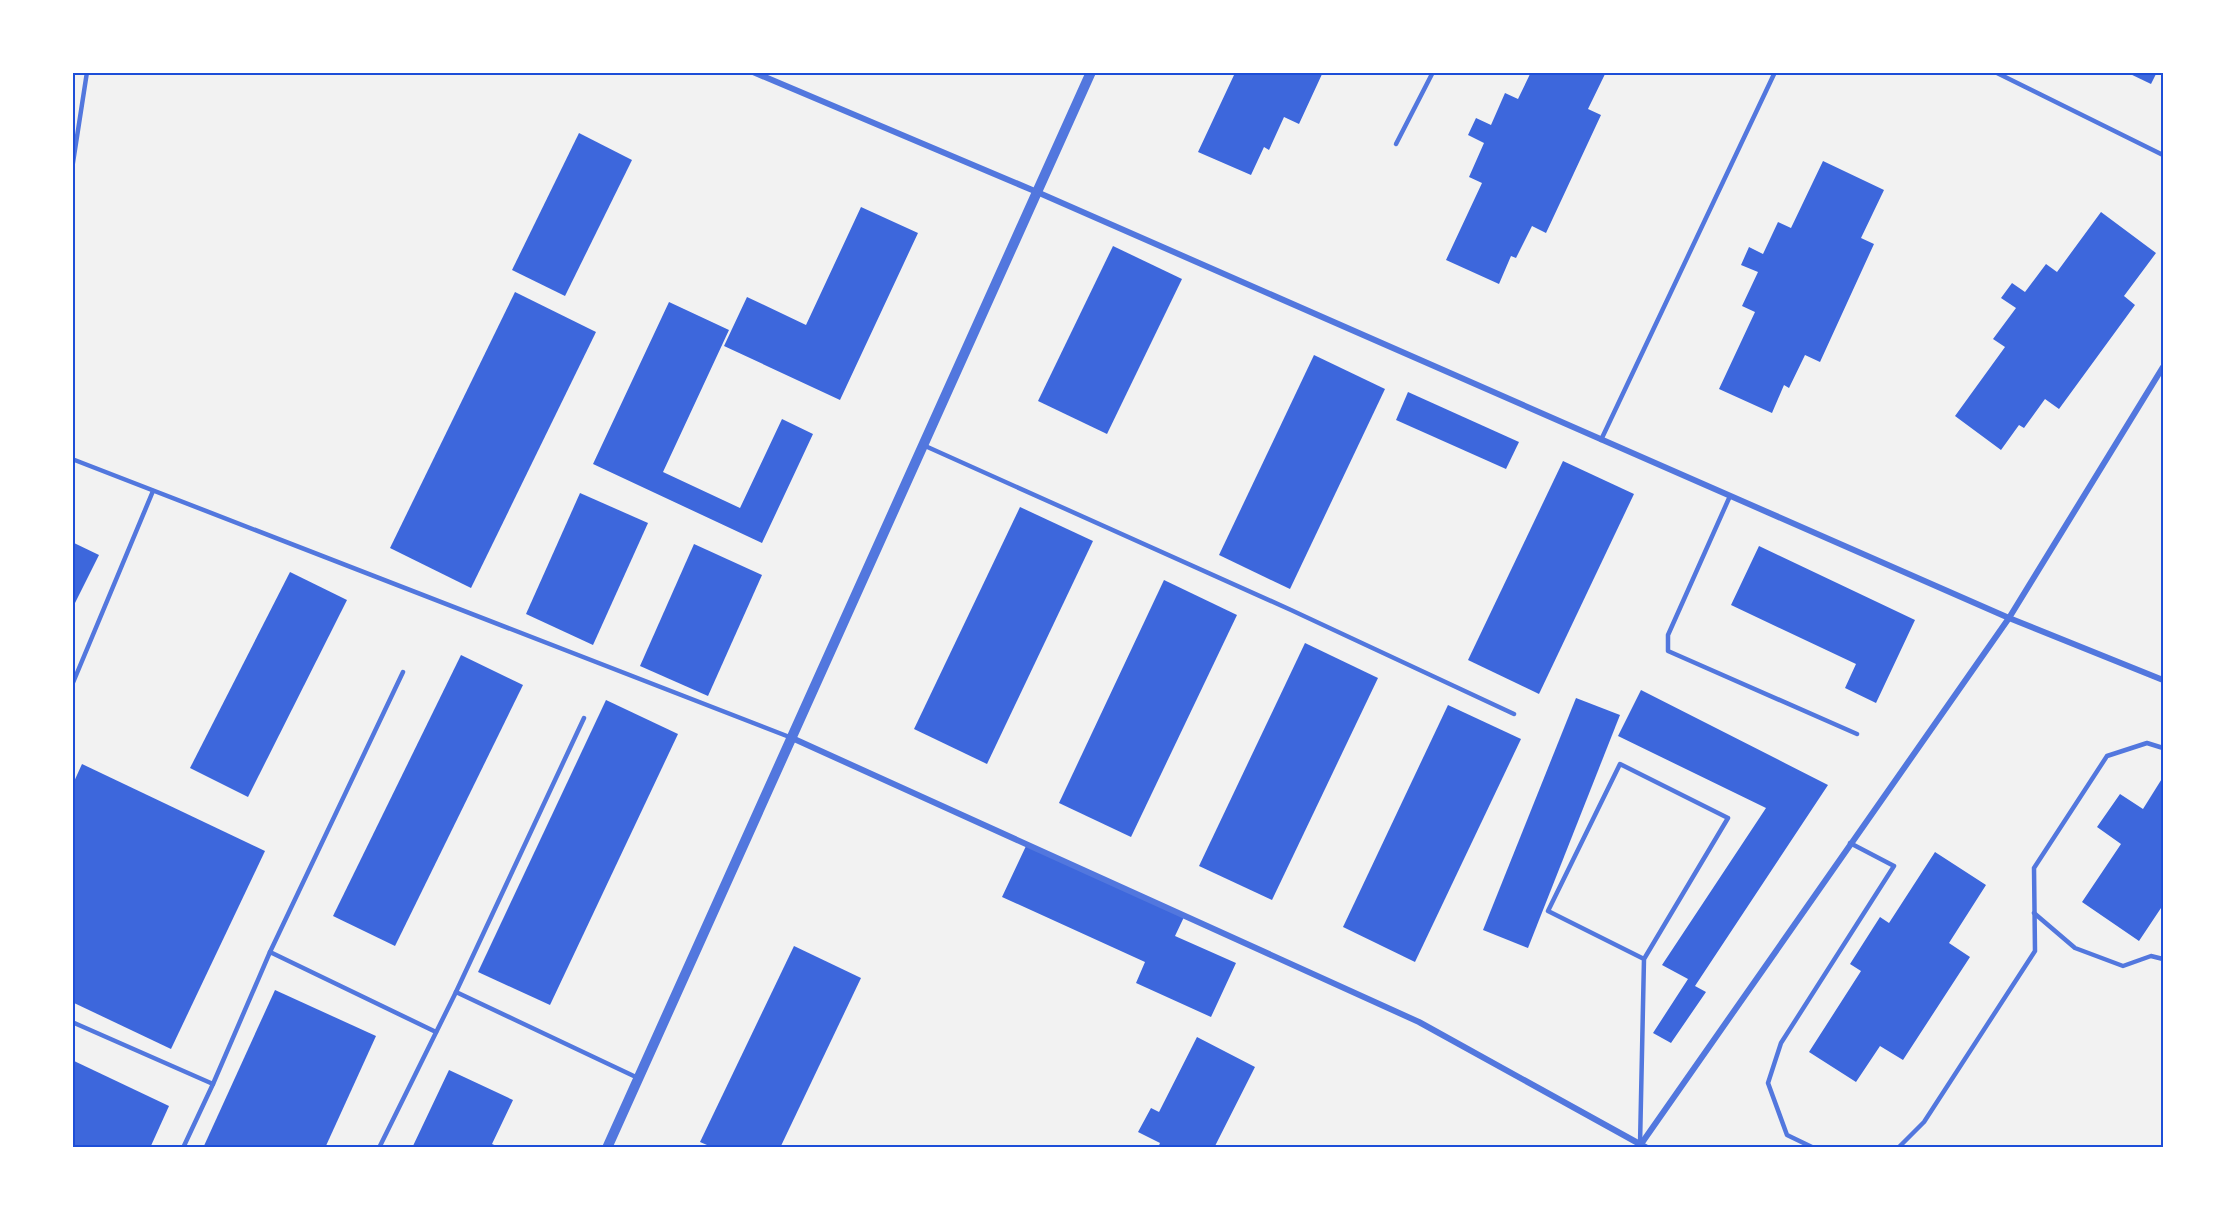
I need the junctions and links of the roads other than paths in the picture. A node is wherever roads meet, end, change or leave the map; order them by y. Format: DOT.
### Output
graph roads {
  1 [pos="87,72"];
  2 [pos="753,72"];
  3 [pos="1090,72"];
  4 [pos="1433,72"];
  5 [pos="1775,72"];
  6 [pos="1995,72"];
  7 [pos="1396,144"];
  8 [pos="2163,155"];
  9 [pos="72,169"];
  10 [pos="1037,192"];
  11 [pos="2163,367"];
  12 [pos="1601,440"];
  13 [pos="923,445"];
  14 [pos="72,459"];
  15 [pos="153,491"];
  16 [pos="1730,496"];
  17 [pos="2009,618"];
  18 [pos="403,672"];
  19 [pos="2163,680"];
  20 [pos="72,685"];
  21 [pos="1514,714"];
  22 [pos="584,718"];
  23 [pos="1857,734"];
  24 [pos="792,738"];
  25 [pos="2163,748"];
  26 [pos="1850,843"];
  27 [pos="2034,913"];
  28 [pos="270,952"];
  29 [pos="1644,959"];
  30 [pos="2163,959"];
  31 [pos="456,992"];
  32 [pos="72,1022"];
  33 [pos="436,1032"];
  34 [pos="639,1078"];
  35 [pos="213,1084"];
  36 [pos="1642,1147"];
  37 [pos="183,1148"];
  38 [pos="379,1148"];
  39 [pos="608,1148"];
  40 [pos="1814,1148"];
  41 [pos="1898,1148"];
  1 -- 9 [label="lane"];
  2 -- 10 [label="street"];
  3 -- 10 [label="street"];
  4 -- 7 [label="lane"];
  5 -- 12 [label="lane"];
  6 -- 8 [label="lane"];
  10 -- 12 [label="street"];
  10 -- 13 [label="street"];
  11 -- 17 [label="street"];
  12 -- 16 [label="street"];
  13 -- 21 [label="lane"];
  13 -- 24 [label="street"];
  14 -- 15 [label="lane"];
  15 -- 20 [label="lane"];
  15 -- 24 [label="lane"];
  16 -- 17 [label="street"];
  16 -- 23 [label="lane"];
  17 -- 19 [label="street"];
  17 -- 26 [label="street"];
  18 -- 28 [label="lane"];
  22 -- 31 [label="lane"];
  24 -- 34 [label="street"];
  24 -- 36 [label="street"];
  25 -- 27 [label="lane"];
  26 -- 36 [label="street"];
  26 -- 40 [label="lane"];
  27 -- 30 [label="lane"];
  27 -- 41 [label="lane"];
  28 -- 33 [label="lane"];
  28 -- 35 [label="lane"];
  29 -- 29 [label="lane"];
  29 -- 36 [label="lane"];
  31 -- 33 [label="lane"];
  31 -- 34 [label="lane"];
  32 -- 35 [label="lane"];
  33 -- 38 [label="lane"];
  34 -- 39 [label="street"];
  35 -- 37 [label="lane"];
}
